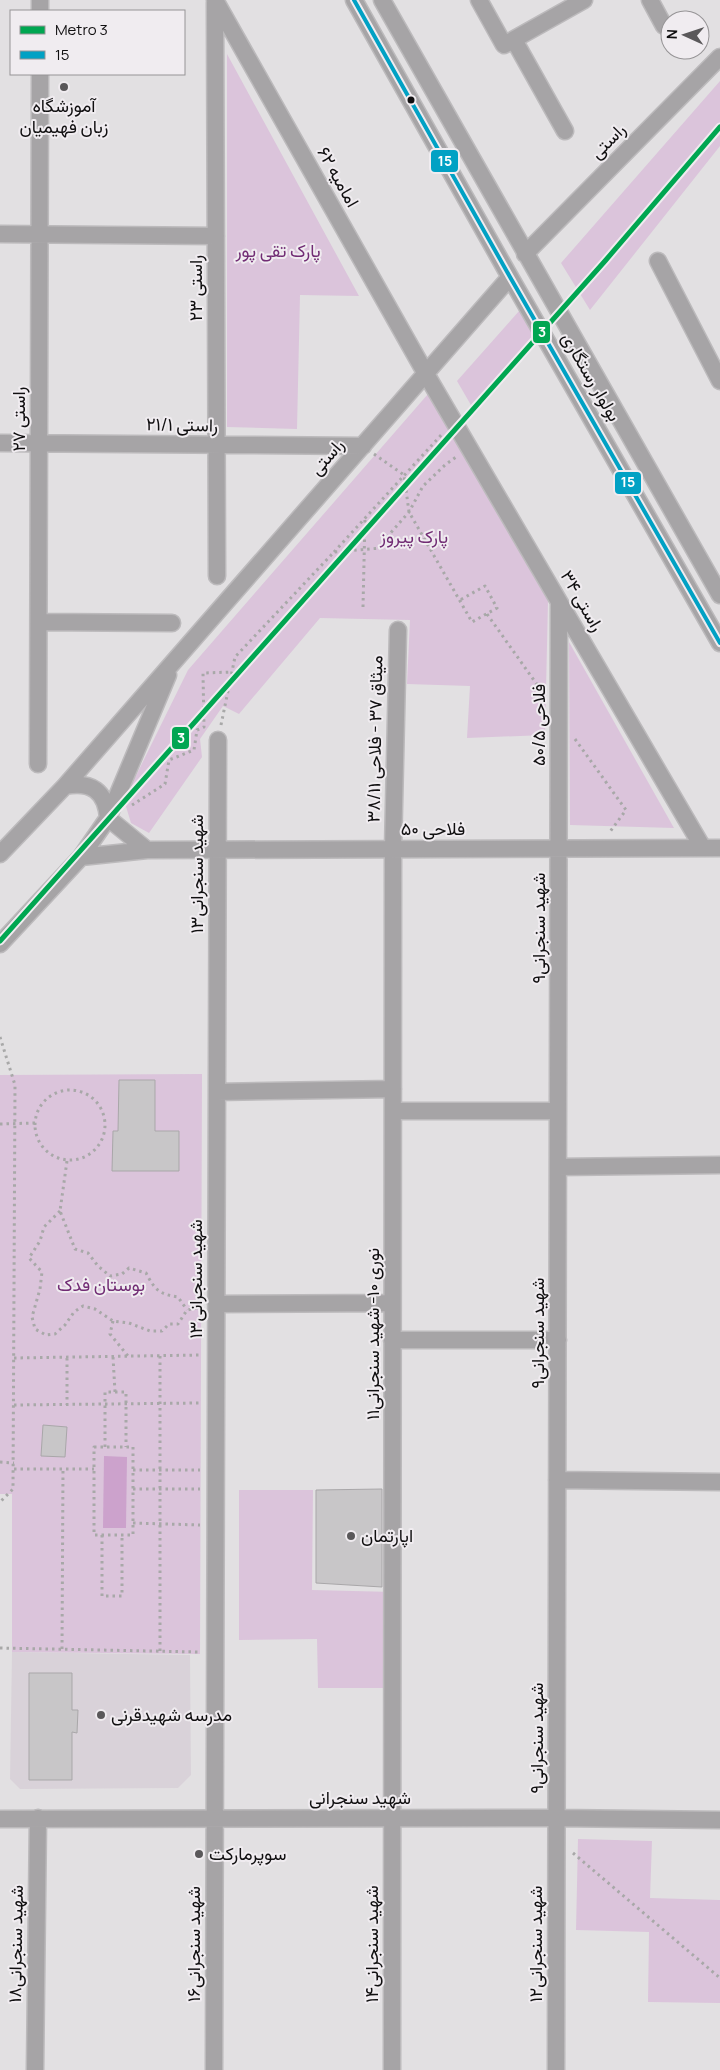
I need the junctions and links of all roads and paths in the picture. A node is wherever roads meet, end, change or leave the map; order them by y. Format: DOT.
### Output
graph roads {
  1 [pos="215,0"];
  2 [pos="354,0"];
  3 [pos="382,0"];
  4 [pos="479,0"];
  5 [pos="650,0"];
  6 [pos="575,2"];
  7 [pos="660,19"];
  8 [pos="509,42"];
  9 [pos="720,57"];
  10 [pos="40,75"];
  11 [pos="565,131"];
  12 [pos="0,234"];
  13 [pos="40,235"];
  14 [pos="216,236"];
  15 [pos="525,254"];
  16 [pos="658,261"];
  17 [pos="510,277"];
  18 [pos="426,374"];
  19 [pos="720,379"];
  20 [pos="454,422"];
  21 [pos="0,443"];
  22 [pos="39,443"];
  23 [pos="216,445"];
  24 [pos="363,446"];
  25 [pos="470,449"];
  26 [pos="404,475"];
  27 [pos="409,512"];
  28 [pos="365,518"];
  29 [pos="364,549"];
  30 [pos="334,552"];
  31 [pos="217,576"];
  32 [pos="720,595"];
  33 [pos="460,600"];
  34 [pos="559,602"];
  35 [pos="364,606"];
  36 [pos="39,622"];
  37 [pos="172,623"];
  38 [pos="398,630"];
  39 [pos="720,643"];
  40 [pos="173,662"];
  41 [pos="232,672"];
  42 [pos="218,740"];
  43 [pos="38,764"];
  44 [pos="65,786"];
  45 [pos="108,818"];
  46 [pos="4,845"];
  47 [pos="703,848"];
  48 [pos="720,848"];
  49 [pos="393,849"];
  50 [pos="559,849"];
  51 [pos="147,850"];
  52 [pos="218,850"];
  53 [pos="81,857"];
  54 [pos="0,944"];
  55 [pos="0,1037"];
  56 [pos="393,1089"];
  57 [pos="217,1092"];
  58 [pos="393,1111"];
  59 [pos="558,1111"];
  60 [pos="35,1123"];
  61 [pos="0,1124"];
  62 [pos="15,1124"];
  63 [pos="67,1161"];
  64 [pos="720,1165"];
  65 [pos="558,1167"];
  66 [pos="60,1211"];
  67 [pos="216,1304"];
  68 [pos="392,1304"];
  69 [pos="187,1310"];
  70 [pos="113,1321"];
  71 [pos="392,1340"];
  72 [pos="558,1340"];
  73 [pos="216,1355"];
  74 [pos="128,1356"];
  75 [pos="160,1356"];
  76 [pos="112,1357"];
  77 [pos="14,1358"];
  78 [pos="67,1358"];
  79 [pos="115,1392"];
  80 [pos="216,1403"];
  81 [pos="105,1404"];
  82 [pos="126,1404"];
  83 [pos="160,1404"];
  84 [pos="14,1405"];
  85 [pos="67,1405"];
  86 [pos="105,1447"];
  87 [pos="126,1447"];
  88 [pos="0,1462"];
  89 [pos="14,1463"];
  90 [pos="63,1469"];
  91 [pos="94,1469"];
  92 [pos="14,1470"];
  93 [pos="133,1470"];
  94 [pos="161,1470"];
  95 [pos="216,1470"];
  96 [pos="557,1480"];
  97 [pos="720,1482"];
  98 [pos="133,1489"];
  99 [pos="161,1489"];
  100 [pos="216,1489"];
  101 [pos="0,1502"];
  102 [pos="133,1523"];
  103 [pos="160,1524"];
  104 [pos="216,1525"];
  105 [pos="102,1535"];
  106 [pos="122,1535"];
  107 [pos="0,1648"];
  108 [pos="62,1649"];
  109 [pos="160,1651"];
  110 [pos="215,1652"];
  111 [pos="0,1818"];
  112 [pos="38,1818"];
  113 [pos="392,1818"];
  114 [pos="557,1818"];
  115 [pos="215,1819"];
  116 [pos="720,1820"];
  117 [pos="571,1847"];
  118 [pos="720,1978"];
  119 [pos="35,2070"];
  120 [pos="214,2070"];
  121 [pos="392,2070"];
  122 [pos="556,2070"];
  1 -- 14 [label="street, راستی ۲۳"];
  1 -- 18 [label="street, امامیه ۶۲"];
  2 -- 17 [label="street, بولوار رستگاری"];
  3 -- 15 [label="street, بولوار رستگاری"];
  4 -- 8 [label="street"];
  5 -- 7 [label="street"];
  6 -- 8 [label="street"];
  8 -- 11 [label="street"];
  9 -- 15 [label="street, راستی"];
  10 -- 13 [label="street, راستی ۲۷"];
  12 -- 13 [label="street"];
  13 -- 14 [label="street"];
  13 -- 22 [label="street, راستی ۲۷"];
  14 -- 23 [label="street, راستی ۲۳"];
  15 -- 32 [label="street, بولوار رستگاری"];
  16 -- 19 [label="street"];
  17 -- 18 [label="street, راستی"];
  17 -- 39 [label="street, بولوار رستگاری"];
  18 -- 20 [label="street, راستی ۳۴"];
  18 -- 24 [label="street, راستی"];
  20 -- 25 [label="street, راستی ۳۴"];
  20 -- 26 [label="path"];
  21 -- 22 [label="street, راستی ۲۱/۱"];
  22 -- 23 [label="street, راستی ۲۱/۱"];
  22 -- 36 [label="street, راستی ۲۷"];
  23 -- 24 [label="street, راستی ۲۱/۱"];
  23 -- 31 [label="street, راستی ۲۳"];
  24 -- 26 [label="path"];
  24 -- 40 [label="street, راستی"];
  25 -- 27 [label="path"];
  25 -- 34 [label="street, راستی ۳۴"];
  26 -- 27 [label="path"];
  26 -- 28 [label="path"];
  27 -- 29 [label="path"];
  27 -- 33 [label="path"];
  28 -- 29 [label="path"];
  28 -- 30 [label="path"];
  29 -- 30 [label="path"];
  29 -- 35 [label="path"];
  30 -- 41 [label="path"];
  33 -- 33 [label="path"];
  34 -- 47 [label="street, راستی ۳۴"];
  34 -- 50 [label="street, فلاحی ۵۰/۵"];
  36 -- 37 [label="street"];
  36 -- 43 [label="street, راستی ۲۷"];
  38 -- 49 [label="street, میثاق ۳۷ - فلاحی ۳۸/۱۱"];
  40 -- 44 [label="street, راستی"];
  40 -- 45 [label="street, راستی"];
  41 -- 42 [label="path"];
  41 -- 45 [label="path"];
  42 -- 52 [label="street, شهید سنجرانی۱۳"];
  44 -- 45 [label="street"];
  44 -- 46 [label="street, راستی"];
  45 -- 51 [label="street"];
  45 -- 53 [label="street, راستی"];
  47 -- 48 [label="street, فلاحی ۵۰"];
  47 -- 50 [label="street, فلاحی ۵۰"];
  49 -- 50 [label="street, فلاحی ۵۰"];
  49 -- 52 [label="street, فلاحی ۵۰"];
  49 -- 56 [label="street, نوری ۱۰- شهید سنجرانی۱۱"];
  50 -- 59 [label="street, شهید سنجرانی۹"];
  51 -- 52 [label="street, فلاحی ۵۰"];
  51 -- 53 [label="street, فلاحی ۵۰"];
  52 -- 57 [label="street, شهید سنجرانی۱۳"];
  53 -- 54 [label="street, راستی"];
  55 -- 62 [label="path"];
  56 -- 57 [label="street"];
  56 -- 58 [label="street, نوری ۱۰- شهید سنجرانی۱۱"];
  57 -- 67 [label="street, شهید سنجرانی۱۳"];
  58 -- 59 [label="street"];
  58 -- 68 [label="street, نوری ۱۰- شهید سنجرانی۱۱"];
  59 -- 65 [label="street, شهید سنجرانی۹"];
  60 -- 62 [label="path"];
  60 -- 63 [label="path"];
  60 -- 63 [label="path"];
  61 -- 62 [label="path"];
  62 -- 77 [label="path"];
  63 -- 66 [label="path"];
  64 -- 65 [label="street"];
  65 -- 72 [label="street, شهید سنجرانی۹"];
  66 -- 69 [label="path"];
  66 -- 70 [label="path"];
  67 -- 68 [label="street"];
  67 -- 69 [label="path"];
  67 -- 73 [label="street, شهید سنجرانی۱۳"];
  68 -- 71 [label="street, نوری ۱۰- شهید سنجرانی۱۱"];
  69 -- 70 [label="path"];
  70 -- 74 [label="path"];
  71 -- 72 [label="street"];
  71 -- 113 [label="street, نوری ۱۰- شهید سنجرانی۱۱"];
  72 -- 96 [label="street, شهید سنجرانی۹"];
  73 -- 75 [label="path"];
  73 -- 80 [label="street, شهید سنجرانی۱۳"];
  74 -- 75 [label="path"];
  74 -- 76 [label="path"];
  75 -- 83 [label="path"];
  76 -- 78 [label="path"];
  76 -- 79 [label="path"];
  77 -- 78 [label="path"];
  77 -- 84 [label="path"];
  78 -- 85 [label="path"];
  79 -- 81 [label="path"];
  79 -- 82 [label="path"];
  80 -- 83 [label="path"];
  80 -- 95 [label="street, شهید سنجرانی۱۳"];
  81 -- 82 [label="path"];
  81 -- 85 [label="path"];
  81 -- 86 [label="path"];
  82 -- 83 [label="path"];
  82 -- 87 [label="path"];
  83 -- 94 [label="path"];
  84 -- 85 [label="path"];
  84 -- 89 [label="path"];
  86 -- 87 [label="path"];
  86 -- 91 [label="path"];
  87 -- 93 [label="path"];
  88 -- 89 [label="path"];
  89 -- 92 [label="path"];
  90 -- 91 [label="path"];
  90 -- 92 [label="path"];
  90 -- 108 [label="path"];
  91 -- 105 [label="path"];
  92 -- 101 [label="path"];
  93 -- 94 [label="path"];
  93 -- 98 [label="path"];
  94 -- 95 [label="path"];
  94 -- 99 [label="path"];
  95 -- 100 [label="street, شهید سنجرانی۱۳"];
  96 -- 97 [label="street"];
  96 -- 114 [label="street, شهید سنجرانی۹"];
  98 -- 99 [label="path"];
  98 -- 102 [label="path"];
  99 -- 100 [label="path"];
  99 -- 103 [label="path"];
  100 -- 104 [label="street, شهید سنجرانی۱۳"];
  102 -- 103 [label="path"];
  102 -- 106 [label="path"];
  103 -- 104 [label="path"];
  103 -- 109 [label="path"];
  104 -- 110 [label="street, شهید سنجرانی۱۳"];
  105 -- 106 [label="path"];
  105 -- 106 [label="path"];
  107 -- 108 [label="path"];
  108 -- 109 [label="path"];
  109 -- 110 [label="path"];
  110 -- 115 [label="street, شهید سنجرانی۱۳"];
  111 -- 112 [label="street, شهید سنجرانی"];
  112 -- 115 [label="street, شهید سنجرانی"];
  112 -- 119 [label="street, شهید سنجرانی۱۸"];
  113 -- 114 [label="street, شهید سنجرانی"];
  113 -- 115 [label="street, شهید سنجرانی"];
  113 -- 121 [label="street, شهید سنجرانی۱۴"];
  114 -- 116 [label="street, شهید سنجرانی"];
  114 -- 122 [label="street, شهید سنجرانی۱۲"];
  115 -- 120 [label="street, شهید سنجرانی۱۶"];
  117 -- 118 [label="path"];
}
